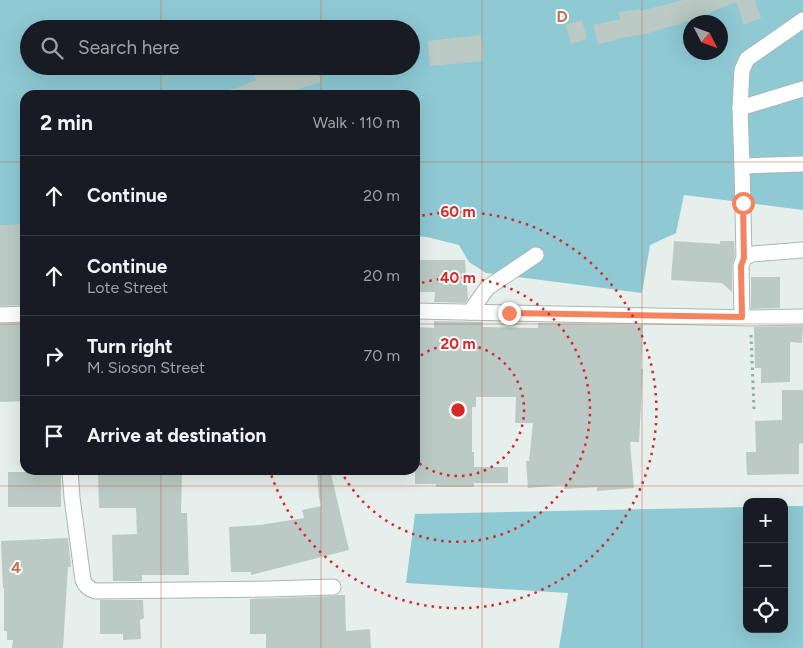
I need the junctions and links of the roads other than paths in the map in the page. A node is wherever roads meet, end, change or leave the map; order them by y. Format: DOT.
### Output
graph roads {
  1 [pos="803,20"];
  2 [pos="803,89"];
  3 [pos="740,108"];
  4 [pos="803,164"];
  5 [pos="742,166"];
  6 [pos="803,250"];
  7 [pos="536,255"];
  8 [pos="744,258"];
  9 [pos="420,311"];
  10 [pos="470,312"];
  11 [pos="20,314"];
  12 [pos="0,315"];
  13 [pos="746,317"];
  14 [pos="803,317"];
  15 [pos="70,475"];
  16 [pos="333,587"];
  1 -- 3 [label="street"];
  2 -- 3 [label="street"];
  3 -- 5 [label="street"];
  4 -- 5 [label="street"];
  5 -- 8 [label="street"];
  6 -- 8 [label="street"];
  7 -- 10 [label="street"];
  8 -- 13 [label="street"];
  9 -- 10 [label="street"];
  10 -- 13 [label="street"];
  11 -- 12 [label="street"];
  13 -- 14 [label="street"];
  15 -- 16 [label="street"];
}
